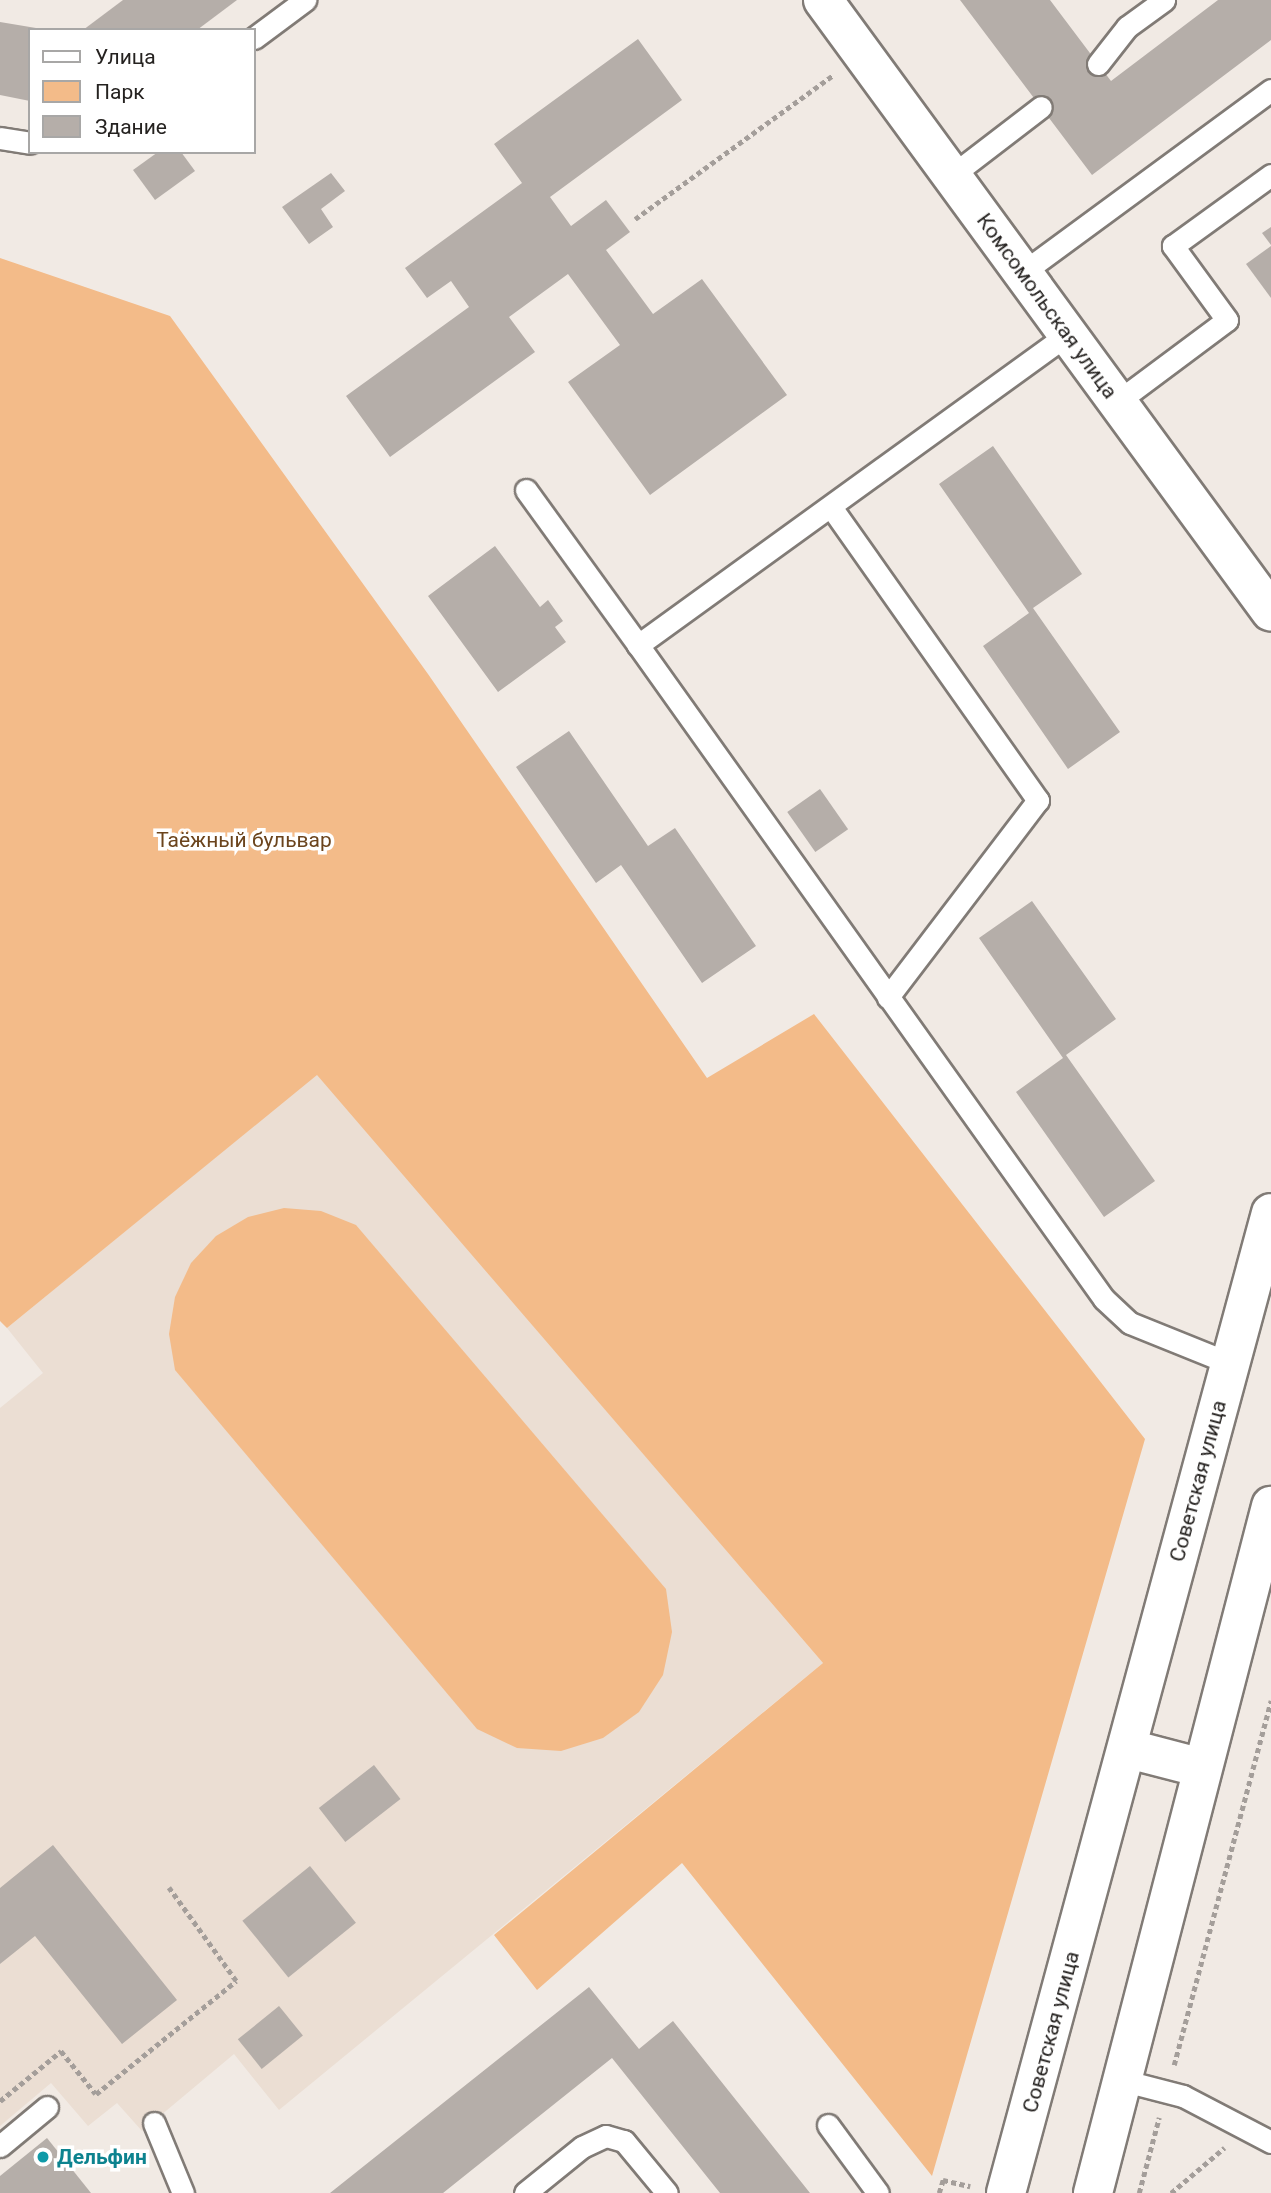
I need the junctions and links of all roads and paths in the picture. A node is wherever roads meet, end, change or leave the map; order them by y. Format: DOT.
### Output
graph roads {
  1 [pos="306,0"];
  2 [pos="823,0"];
  3 [pos="1164,0"];
  4 [pos="256,37"];
  5 [pos="862,54"];
  6 [pos="1098,64"];
  7 [pos="1271,90"];
  8 [pos="1041,107"];
  9 [pos="0,138"];
  10 [pos="28,143"];
  11 [pos="1271,175"];
  12 [pos="951,176"];
  13 [pos="635,219"];
  14 [pos="1022,273"];
  15 [pos="1068,334"];
  16 [pos="1117,402"];
  17 [pos="526,490"];
  18 [pos="831,507"];
  19 [pos="1271,612"];
  20 [pos="638,645"];
  21 [pos="888,997"];
  22 [pos="1271,1213"];
  23 [pos="1229,1363"];
  24 [pos="1271,1506"];
  25 [pos="1271,1701"];
  26 [pos="1129,1749"];
  27 [pos="1202,1768"];
  28 [pos="169,1888"];
  29 [pos="1121,2080"];
  30 [pos="1166,2092"];
  31 [pos="0,2101"];
  32 [pos="47,2107"];
  33 [pos="154,2123"];
  34 [pos="828,2125"];
  35 [pos="1271,2142"];
  36 [pos="0,2146"];
  37 [pos="991,2190"];
  38 [pos="183,2193"];
  39 [pos="525,2193"];
  40 [pos="667,2193"];
  41 [pos="878,2193"];
  42 [pos="939,2193"];
  43 [pos="1093,2193"];
  44 [pos="1139,2193"];
  1 -- 4 [label="lane"];
  2 -- 5 [label="street, Комсомольская улица"];
  3 -- 6 [label="lane"];
  5 -- 12 [label="street, Комсомольская улица"];
  5 -- 13 [label="path"];
  7 -- 14 [label="lane"];
  8 -- 12 [label="lane"];
  9 -- 10 [label="lane"];
  11 -- 16 [label="lane"];
  12 -- 14 [label="street, Комсомольская улица"];
  14 -- 15 [label="street, Комсомольская улица"];
  15 -- 16 [label="street, Комсомольская улица"];
  15 -- 18 [label="lane"];
  16 -- 19 [label="street, Комсомольская улица"];
  17 -- 20 [label="lane"];
  18 -- 20 [label="lane"];
  18 -- 21 [label="lane"];
  20 -- 21 [label="lane"];
  21 -- 23 [label="lane"];
  22 -- 23 [label="street, Советская улица"];
  23 -- 26 [label="street, Советская улица"];
  24 -- 27 [label="street"];
  25 -- 30 [label="path"];
  26 -- 27 [label="street"];
  26 -- 37 [label="street, Советская улица"];
  27 -- 29 [label="street"];
  28 -- 31 [label="path"];
  29 -- 30 [label="lane"];
  29 -- 43 [label="street"];
  30 -- 35 [label="lane"];
  30 -- 44 [label="path"];
  32 -- 36 [label="lane"];
  33 -- 38 [label="lane"];
  34 -- 41 [label="lane"];
  37 -- 42 [label="path"];
  39 -- 40 [label="lane"];
}
